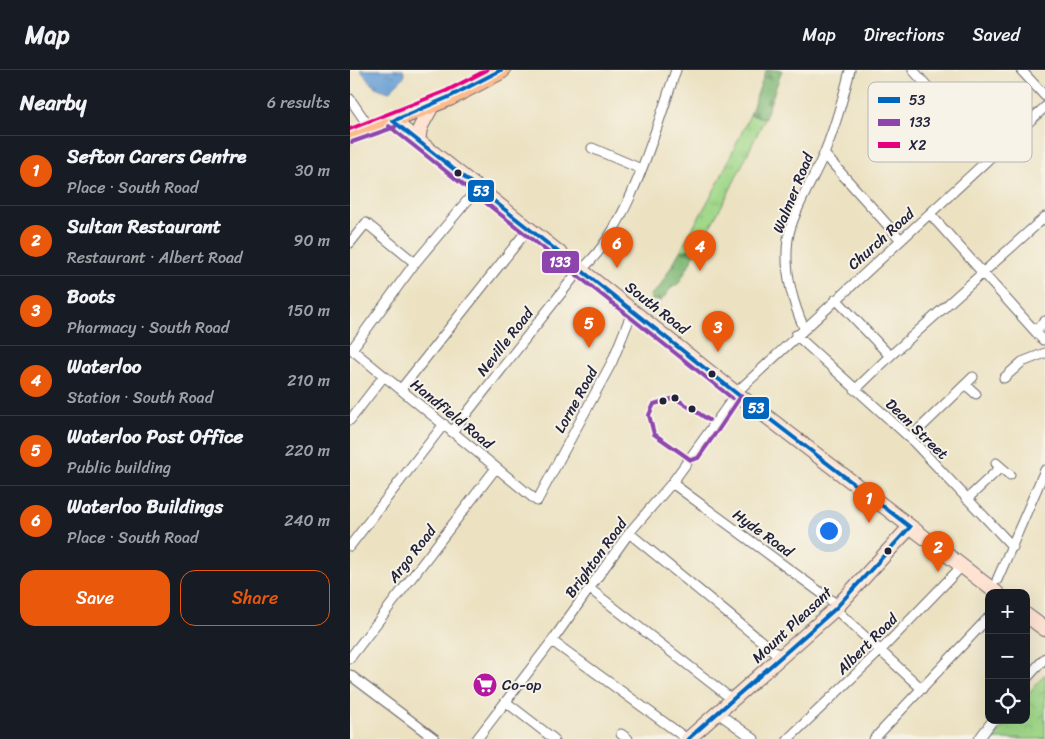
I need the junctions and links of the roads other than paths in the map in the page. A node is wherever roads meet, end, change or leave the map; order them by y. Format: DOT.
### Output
graph roads {
  1 [pos="501,70"];
  2 [pos="676,70"];
  3 [pos="850,70"];
  4 [pos="913,70"];
  5 [pos="1021,70"];
  6 [pos="923,82"];
  7 [pos="1045,96"];
  8 [pos="350,98"];
  9 [pos="433,104"];
  10 [pos="1045,107"];
  11 [pos="1032,119"];
  12 [pos="393,121"];
  13 [pos="370,128"];
  14 [pos="350,136"];
  15 [pos="418,142"];
  16 [pos="592,148"];
  17 [pos="824,154"];
  18 [pos="984,162"];
  19 [pos="641,169"];
  20 [pos="477,189"];
  21 [pos="930,214"];
  22 [pos="1045,217"];
  23 [pos="529,228"];
  24 [pos="901,240"];
  25 [pos="350,243"];
  26 [pos="415,263"];
  27 [pos="581,270"];
  28 [pos="984,274"];
  29 [pos="836,299"];
  30 [pos="638,314"];
  31 [pos="1045,321"];
  32 [pos="804,328"];
  33 [pos="1035,331"];
  34 [pos="796,336"];
  35 [pos="1043,340"];
  36 [pos="351,348"];
  37 [pos="1045,353"];
  38 [pos="890,356"];
  39 [pos="384,376"];
  40 [pos="974,377"];
  41 [pos="1004,378"];
  42 [pos="966,385"];
  43 [pos="401,390"];
  44 [pos="855,390"];
  45 [pos="736,393"];
  46 [pos="976,394"];
  47 [pos="350,420"];
  48 [pos="444,424"];
  49 [pos="452,432"];
  50 [pos="910,438"];
  51 [pos="496,468"];
  52 [pos="1045,470"];
  53 [pos="1010,475"];
  54 [pos="672,483"];
  55 [pos="967,499"];
  56 [pos="537,501"];
  57 [pos="910,527"];
  58 [pos="629,534"];
  59 [pos="350,546"];
  60 [pos="1013,547"];
  61 [pos="962,566"];
  62 [pos="997,587"];
  63 [pos="590,589"];
  64 [pos="837,607"];
  65 [pos="1030,618"];
  66 [pos="985,621"];
  67 [pos="1045,629"];
  68 [pos="552,642"];
  69 [pos="881,650"];
  70 [pos="350,658"];
  71 [pos="782,658"];
  72 [pos="1045,658"];
  73 [pos="350,675"];
  74 [pos="1030,675"];
  75 [pos="922,688"];
  76 [pos="733,700"];
  77 [pos="506,702"];
  78 [pos="718,713"];
  79 [pos="990,724"];
  80 [pos="435,739"];
  81 [pos="477,739"];
  82 [pos="554,739"];
  83 [pos="687,739"];
  84 [pos="754,739"];
  85 [pos="788,739"];
  86 [pos="874,739"];
  87 [pos="979,739"];
  1 -- 9 [label="highway"];
  2 -- 19 [label="street, Neville Road"];
  3 -- 17 [label="street, Walmer Road"];
  4 -- 6 [label="street"];
  5 -- 7 [label="street"];
  8 -- 13 [label="street"];
  9 -- 12 [label="highway"];
  9 -- 15 [label="street"];
  10 -- 11 [label="street, Church Road"];
  12 -- 13 [label="highway"];
  12 -- 15 [label="street, South Road"];
  13 -- 14 [label="highway"];
  15 -- 20 [label="street, South Road"];
  16 -- 19 [label="street"];
  17 -- 24 [label="street"];
  17 -- 32 [label="street, Walmer Road"];
  18 -- 21 [label="street, Church Road"];
  19 -- 27 [label="street, Neville Road"];
  20 -- 23 [label="street, South Road"];
  20 -- 26 [label="street"];
  21 -- 24 [label="street, Church Road"];
  21 -- 28 [label="street"];
  22 -- 28 [label="street"];
  23 -- 27 [label="street, South Road"];
  23 -- 43 [label="street"];
  24 -- 29 [label="street, Church Road"];
  25 -- 26 [label="street"];
  26 -- 36 [label="street"];
  27 -- 30 [label="street, South Road"];
  27 -- 49 [label="street, Neville Road"];
  28 -- 33 [label="street"];
  28 -- 38 [label="street"];
  29 -- 32 [label="street, Church Road"];
  29 -- 38 [label="street"];
  30 -- 45 [label="street, South Road"];
  30 -- 56 [label="street, Lorne Road"];
  31 -- 33 [label="street"];
  32 -- 34 [label="street, Church Road"];
  33 -- 35 [label="street"];
  34 -- 44 [label="street, Dean Street"];
  34 -- 45 [label="street, Church Road"];
  36 -- 39 [label="street, Handfield Road"];
  37 -- 41 [label="street"];
  38 -- 44 [label="street"];
  39 -- 43 [label="street, Handfield Road"];
  39 -- 47 [label="street"];
  40 -- 42 [label="street"];
  42 -- 46 [label="street"];
  42 -- 50 [label="street"];
  43 -- 48 [label="street, Handfield Road"];
  44 -- 50 [label="street, Dean Street"];
  45 -- 54 [label="street, Brighton Road"];
  45 -- 57 [label="street, South Road"];
  48 -- 49 [label="street, Handfield Road"];
  48 -- 59 [label="street"];
  49 -- 51 [label="street, Handfield Road"];
  50 -- 55 [label="street, Dean Street"];
  51 -- 56 [label="street, Handfield Road"];
  51 -- 70 [label="street, Argo Road"];
  52 -- 60 [label="street"];
  53 -- 55 [label="street"];
  54 -- 58 [label="street, Brighton Road"];
  54 -- 64 [label="street, Hyde Road"];
  55 -- 60 [label="street, Dean Street"];
  57 -- 61 [label="street, South Road"];
  57 -- 64 [label="street, Mount Pleasant"];
  58 -- 63 [label="street, Brighton Road"];
  58 -- 71 [label="street"];
  60 -- 62 [label="street"];
  61 -- 62 [label="street, South Road"];
  61 -- 69 [label="street, Albert Road"];
  63 -- 68 [label="street, Brighton Road"];
  63 -- 76 [label="street"];
  64 -- 69 [label="street, Hyde Road"];
  64 -- 71 [label="street, Mount Pleasant"];
  65 -- 67 [label="street"];
  66 -- 75 [label="street"];
  68 -- 77 [label="street, Brighton Road"];
  68 -- 83 [label="street"];
  69 -- 75 [label="street, Hyde Road"];
  69 -- 85 [label="street, Albert Road"];
  71 -- 76 [label="street, Mount Pleasant"];
  72 -- 74 [label="street"];
  73 -- 80 [label="street"];
  75 -- 86 [label="street"];
  76 -- 78 [label="street, Mount Pleasant"];
  77 -- 81 [label="street, Brighton Road"];
  77 -- 82 [label="street"];
  78 -- 83 [label="street, Mount Pleasant"];
  78 -- 84 [label="street"];
  79 -- 87 [label="street"];
}
